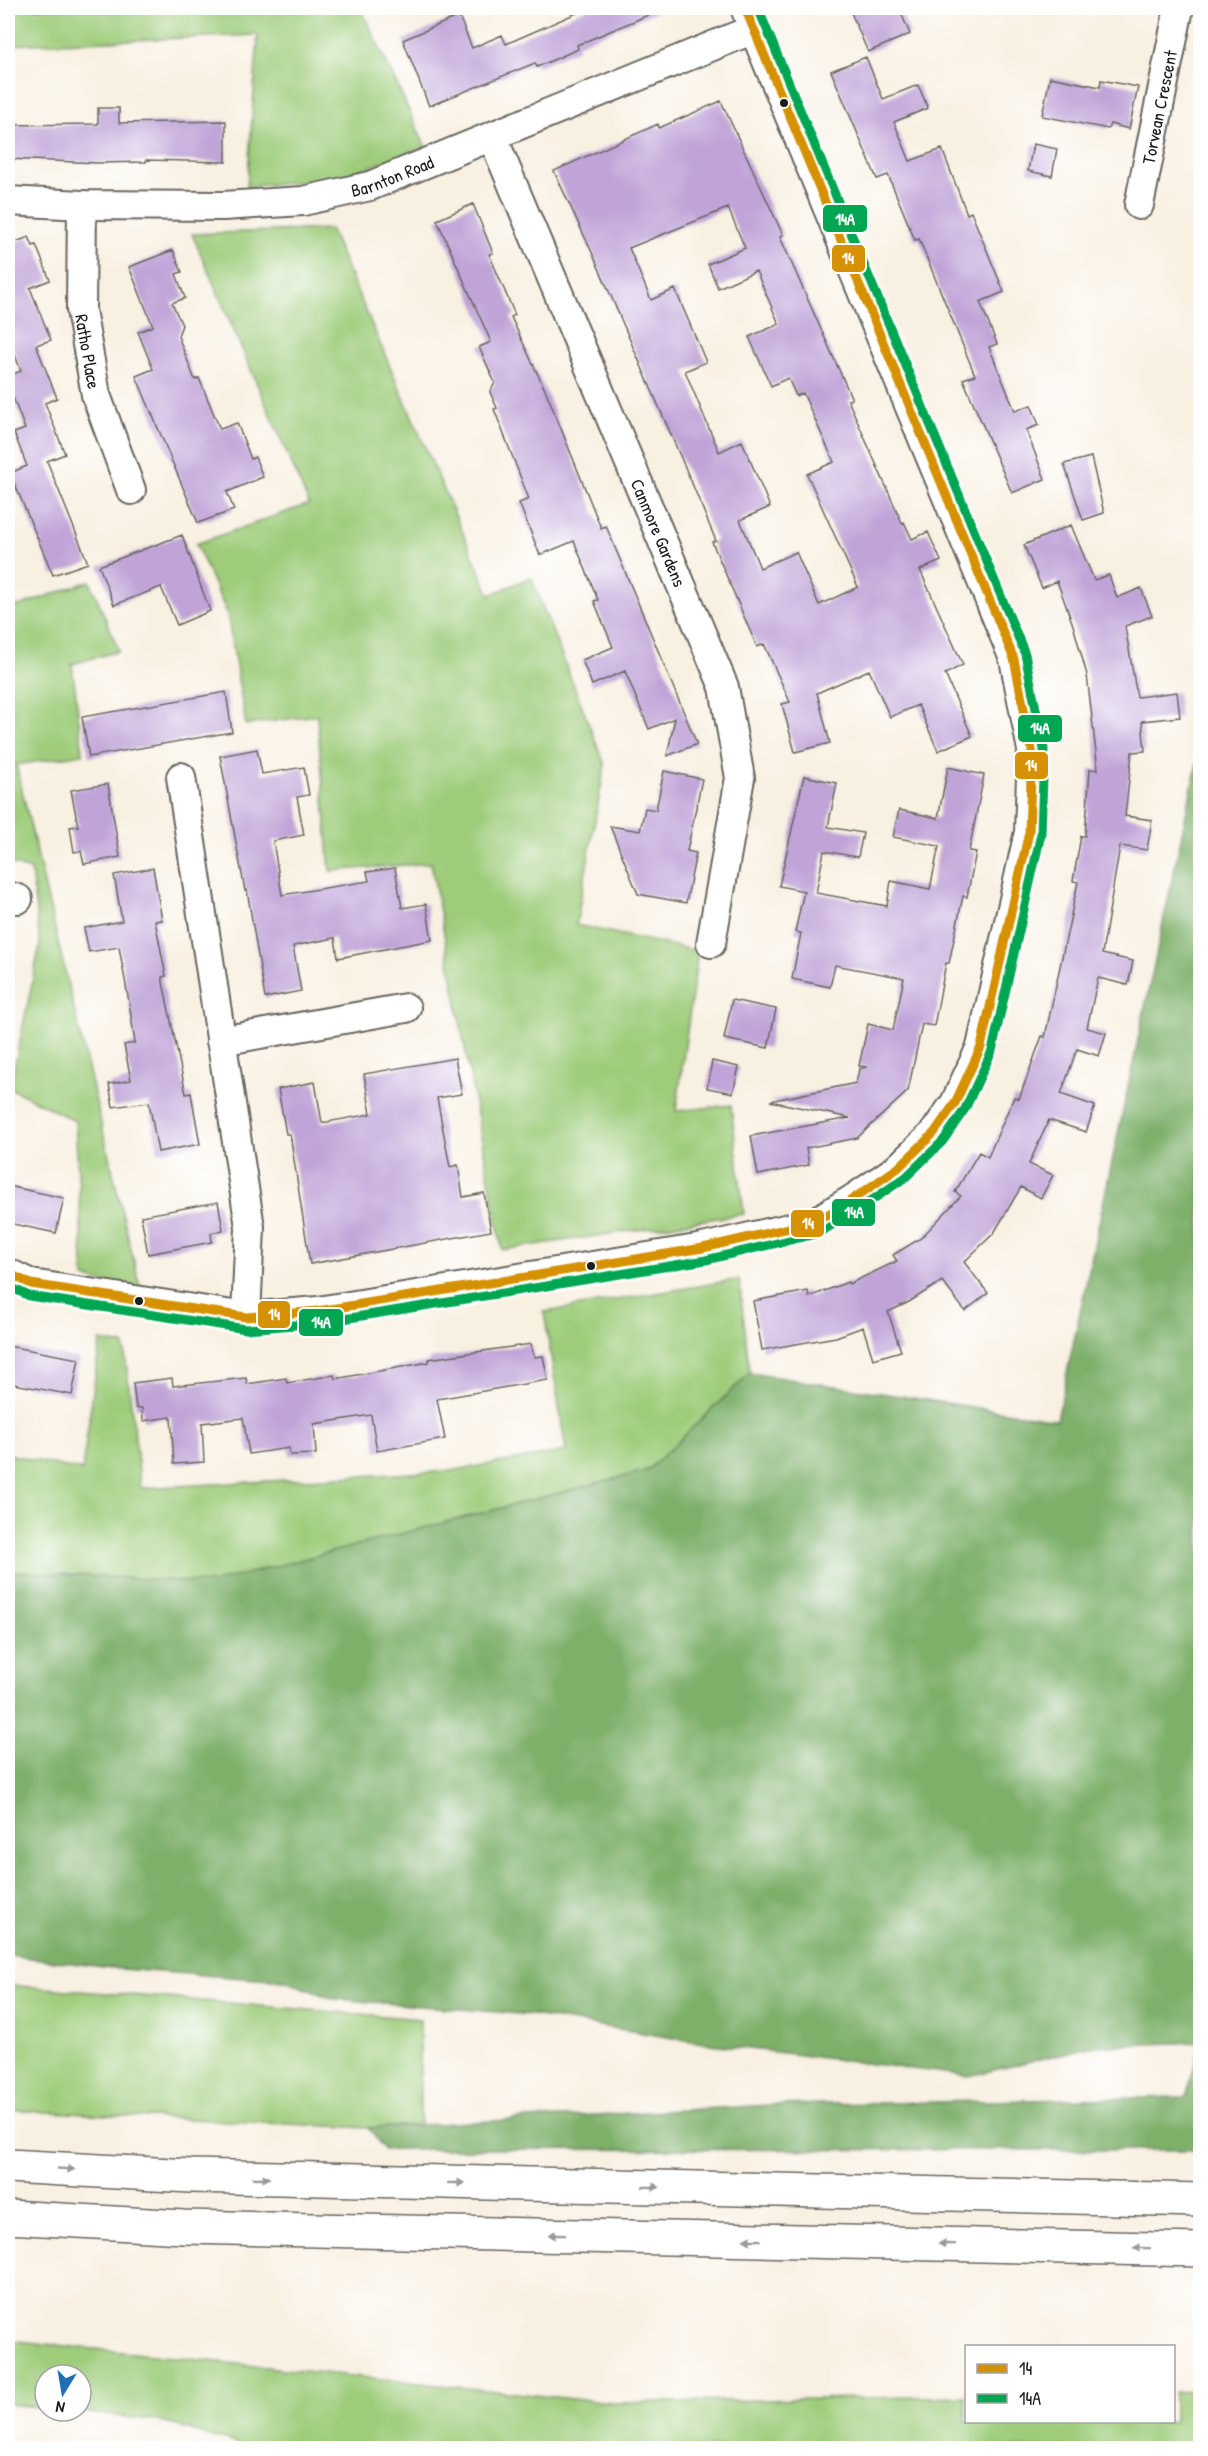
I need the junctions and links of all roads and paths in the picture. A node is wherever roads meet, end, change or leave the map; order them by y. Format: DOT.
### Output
graph roads {
  1 [pos="1179,8"];
  2 [pos="749,18"];
  3 [pos="493,138"];
  4 [pos="8,201"];
  5 [pos="82,205"];
  6 [pos="1139,206"];
  7 [pos="132,490"];
  8 [pos="181,777"];
  9 [pos="711,943"];
  10 [pos="406,1008"];
  11 [pos="221,1041"];
  12 [pos="8,1273"];
  13 [pos="246,1317"];
  14 [pos="8,2166"];
  15 [pos="1200,2200"];
  16 [pos="8,2217"];
  17 [pos="1200,2250"];
  1 -- 6 [label="street, Torvean Crescent"];
  2 -- 3 [label="street, Barnton Road"];
  2 -- 13 [label="street"];
  3 -- 5 [label="street, Barnton Road"];
  3 -- 9 [label="street, Canmore Gardens"];
  4 -- 5 [label="street, Barnton Road"];
  5 -- 7 [label="street, Ratho Place"];
  8 -- 11 [label="street"];
  10 -- 11 [label="street"];
  11 -- 13 [label="street"];
  12 -- 13 [label="street"];
  14 -- 15 [label="highway, one-way"];
  17 -- 16 [label="highway, one-way"];
}
